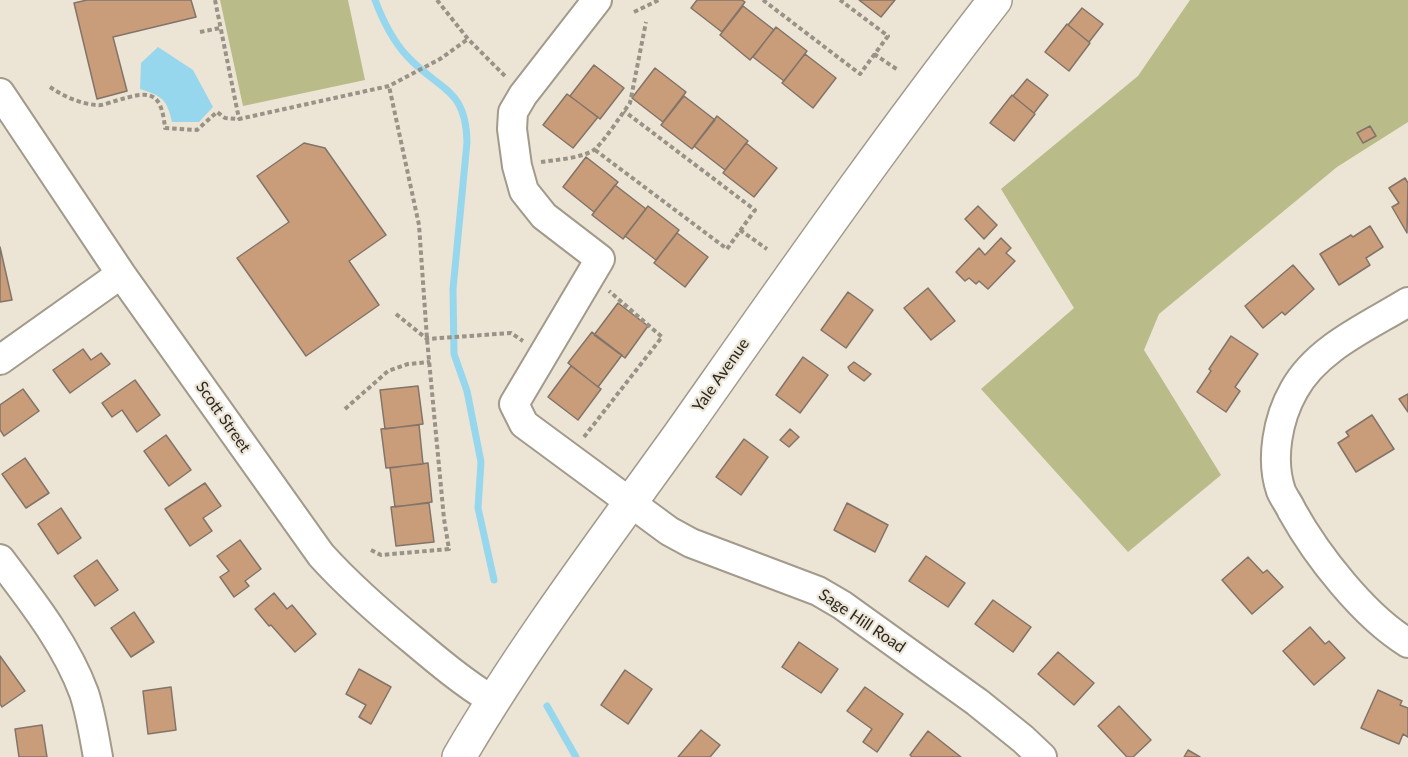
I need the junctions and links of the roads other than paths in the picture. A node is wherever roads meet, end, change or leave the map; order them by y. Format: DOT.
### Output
graph roads {
  1 [pos="597,0"];
  2 [pos="995,0"];
  3 [pos="0,93"];
  4 [pos="121,274"];
  5 [pos="1408,302"];
  6 [pos="0,360"];
  7 [pos="630,503"];
  8 [pos="0,559"];
  9 [pos="1408,643"];
  10 [pos="492,700"];
  11 [pos="98,757"];
  12 [pos="459,757"];
  13 [pos="1042,757"];
  1 -- 7 [label="street, Sage Hill Road"];
  2 -- 7 [label="main road, Yale Avenue"];
  3 -- 4 [label="street, Scott Street"];
  4 -- 6 [label="street"];
  4 -- 10 [label="street, Scott Street"];
  5 -- 9 [label="street"];
  7 -- 10 [label="main road, Yale Avenue"];
  7 -- 13 [label="street, Sage Hill Road"];
  8 -- 11 [label="street"];
  10 -- 12 [label="main road, Yale Avenue"];
}
